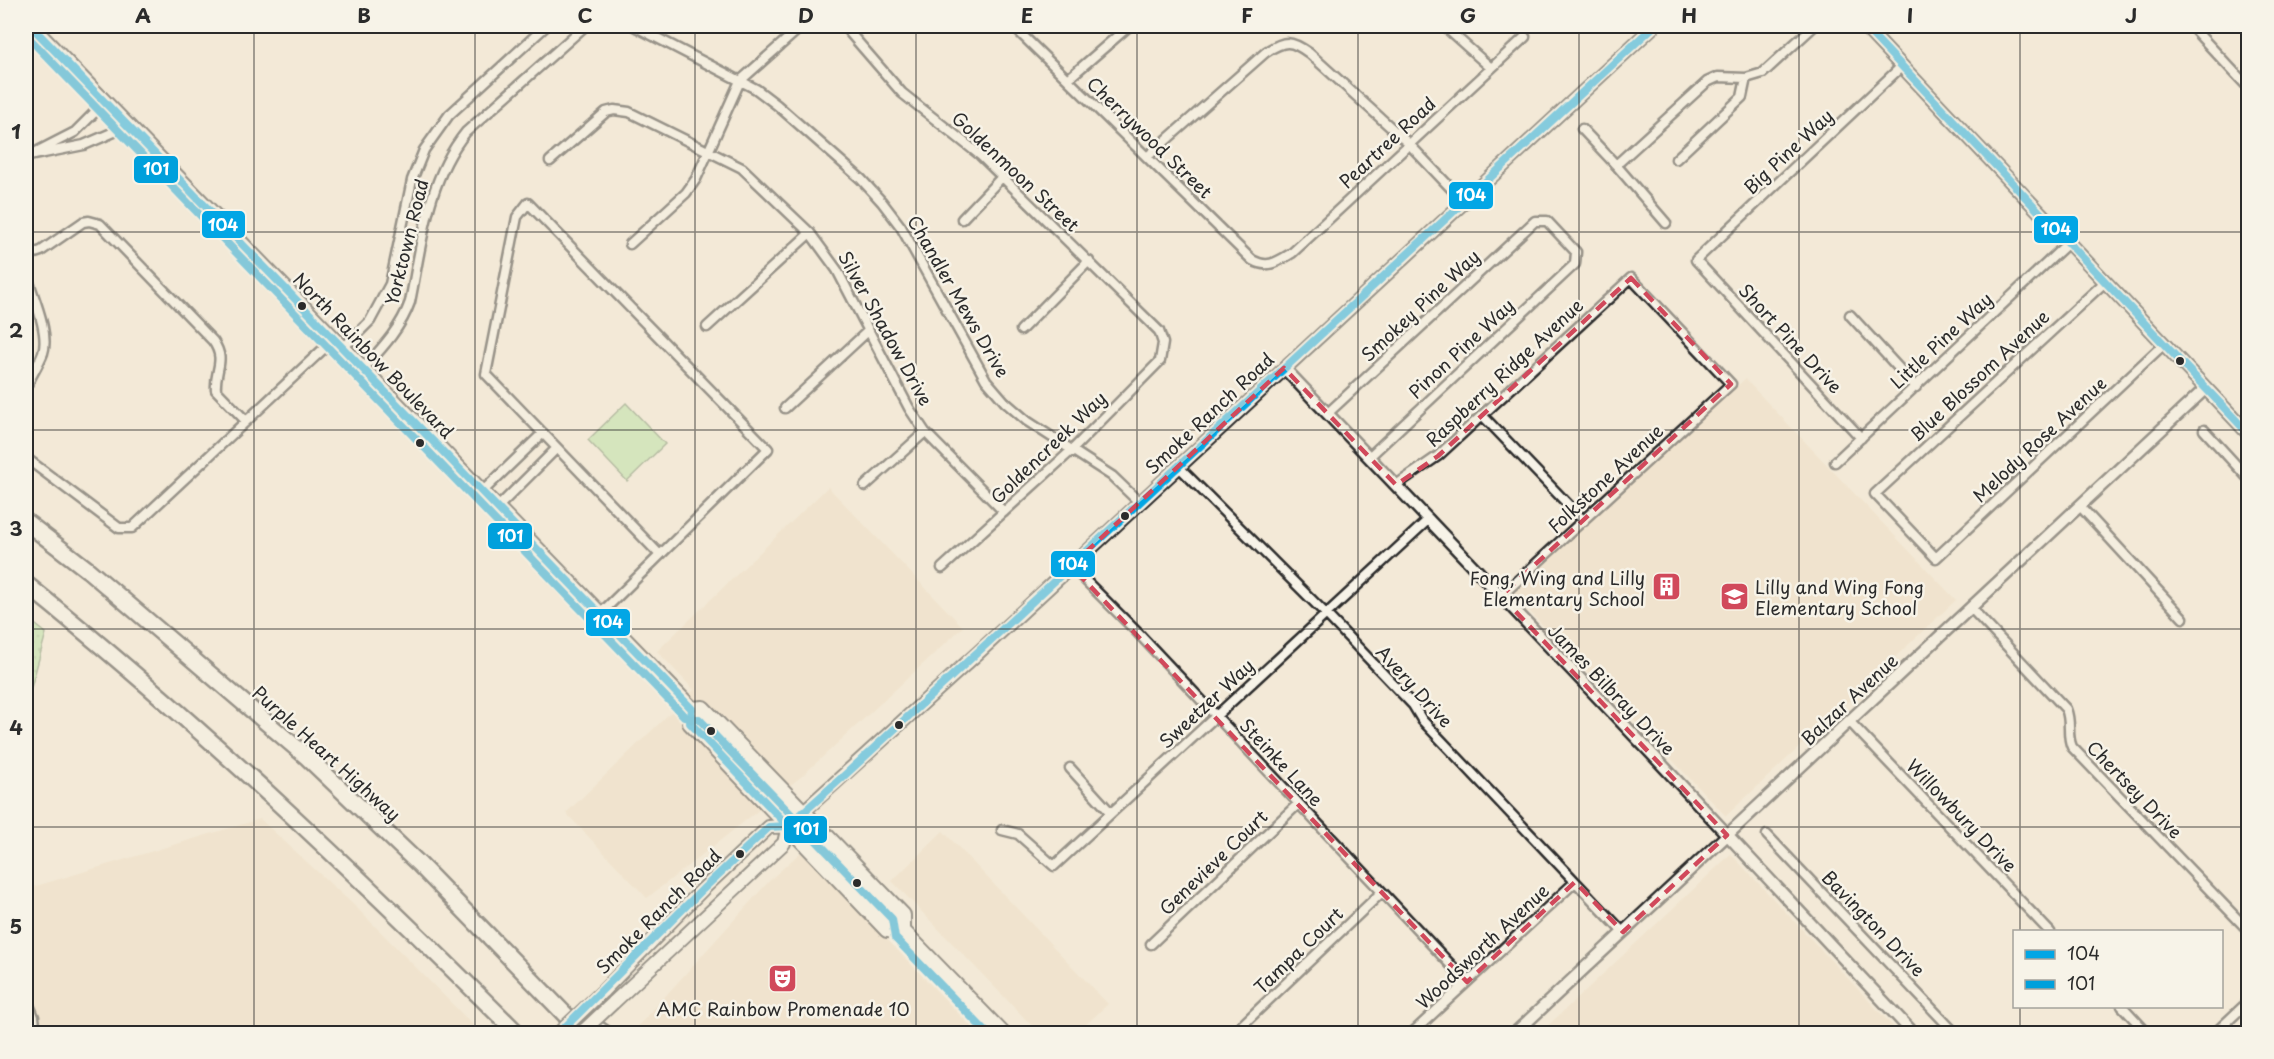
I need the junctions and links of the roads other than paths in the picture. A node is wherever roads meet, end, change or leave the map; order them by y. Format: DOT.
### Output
graph roads {
  1 [pos="31,26"];
  2 [pos="546,26"];
  3 [pos="585,26"];
  4 [pos="634,26"];
  5 [pos="802,26"];
  6 [pos="844,26"];
  7 [pos="1012,26"];
  8 [pos="1129,26"];
  9 [pos="1444,26"];
  10 [pos="1654,26"];
  11 [pos="1814,26"];
  12 [pos="1864,26"];
  13 [pos="2191,26"];
  14 [pos="1525,37"];
  15 [pos="1902,66"];
  16 [pos="1491,68"];
  17 [pos="1746,78"];
  18 [pos="1068,80"];
  19 [pos="740,81"];
  20 [pos="2248,87"];
  21 [pos="105,102"];
  22 [pos="128,126"];
  23 [pos="1582,129"];
  24 [pos="1409,144"];
  25 [pos="708,151"];
  26 [pos="27,157"];
  27 [pos="1147,157"];
  28 [pos="1676,159"];
  29 [pos="550,161"];
  30 [pos="1616,165"];
  31 [pos="1002,177"];
  32 [pos="1464,201"];
  33 [pos="962,219"];
  34 [pos="1666,224"];
  35 [pos="810,233"];
  36 [pos="2069,242"];
  37 [pos="630,244"];
  38 [pos="26,256"];
  39 [pos="1696,260"];
  40 [pos="1089,261"];
  41 [pos="1575,264"];
  42 [pos="1267,265"];
  43 [pos="26,273"];
  44 [pos="2106,281"];
  45 [pos="1850,315"];
  46 [pos="707,327"];
  47 [pos="1021,330"];
  48 [pos="868,331"];
  49 [pos="1163,343"];
  50 [pos="338,344"];
  51 [pos="2164,344"];
  52 [pos="1284,368"];
  53 [pos="363,369"];
  54 [pos="1731,384"];
  55 [pos="26,387"];
  56 [pos="1916,387"];
  57 [pos="2206,388"];
  58 [pos="785,408"];
  59 [pos="1328,413"];
  60 [pos="1482,416"];
  61 [pos="246,421"];
  62 [pos="2204,430"];
  63 [pos="925,432"];
  64 [pos="2248,433"];
  65 [pos="543,434"];
  66 [pos="1861,438"];
  67 [pos="557,448"];
  68 [pos="1072,450"];
  69 [pos="1369,457"];
  70 [pos="26,458"];
  71 [pos="1835,462"];
  72 [pos="1178,466"];
  73 [pos="2248,475"];
  74 [pos="1396,485"];
  75 [pos="865,486"];
  76 [pos="482,492"];
  77 [pos="1139,502"];
  78 [pos="2080,507"];
  79 [pos="497,508"];
  80 [pos="1004,512"];
  81 [pos="1429,519"];
  82 [pos="1584,521"];
  83 [pos="26,522"];
  84 [pos="660,555"];
  85 [pos="1936,558"];
  86 [pos="1071,566"];
  87 [pos="942,568"];
  88 [pos="26,584"];
  89 [pos="1501,596"];
  90 [pos="1971,608"];
  91 [pos="600,614"];
  92 [pos="1326,614"];
  93 [pos="2183,618"];
  94 [pos="692,709"];
  95 [pos="1216,716"];
  96 [pos="1849,721"];
  97 [pos="1070,768"];
  98 [pos="1298,804"];
  99 [pos="803,812"];
  100 [pos="1111,813"];
  101 [pos="788,826"];
  102 [pos="1002,830"];
  103 [pos="1767,835"];
  104 [pos="1727,836"];
  105 [pos="1575,882"];
  106 [pos="1382,892"];
  107 [pos="2048,930"];
  108 [pos="2248,930"];
  109 [pos="903,931"];
  110 [pos="1623,932"];
  111 [pos="1151,944"];
  112 [pos="1467,982"];
  113 [pos="548,996"];
  114 [pos="26,998"];
  115 [pos="2248,1002"];
  116 [pos="2124,1008"];
  117 [pos="1236,1031"];
  118 [pos="36,1034"];
  119 [pos="518,1034"];
  120 [pos="558,1034"];
  121 [pos="580,1034"];
  122 [pos="585,1034"];
  123 [pos="605,1034"];
  124 [pos="1003,1034"];
  125 [pos="1411,1034"];
  126 [pos="1514,1034"];
  127 [pos="1914,1034"];
  128 [pos="1956,1034"];
  129 [pos="2148,1034"];
  130 [pos="2214,1034"];
  1 -- 21 [label="main road, North Rainbow Boulevard"];
  2 -- 50 [label="street, Yorktown Road"];
  3 -- 53 [label="street, Yorktown Road"];
  4 -- 19 [label="street, Chandler Mews Drive"];
  5 -- 19 [label="street"];
  6 -- 31 [label="street, Goldenmoon Street"];
  7 -- 18 [label="street, Cherrywood Street"];
  8 -- 18 [label="street"];
  9 -- 16 [label="street"];
  10 -- 32 [label="main road, Smoke Ranch Road"];
  11 -- 17 [label="street"];
  12 -- 15 [label="main road"];
  13 -- 20 [label="street"];
  14 -- 16 [label="street, Peartree Road"];
  15 -- 36 [label="main road"];
  15 -- 39 [label="street, Big Pine Way"];
  16 -- 24 [label="street, Peartree Road"];
  17 -- 28 [label="street"];
  17 -- 30 [label="street"];
  18 -- 27 [label="street, Cherrywood Street"];
  19 -- 25 [label="street"];
  19 -- 68 [label="street, Chandler Mews Drive"];
  21 -- 22 [label="main road, North Rainbow Boulevard"];
  21 -- 26 [label="street"];
  22 -- 26 [label="street"];
  22 -- 50 [label="main road, North Rainbow Boulevard"];
  23 -- 30 [label="street"];
  24 -- 27 [label="street"];
  24 -- 32 [label="street"];
  24 -- 42 [label="street, Peartree Road"];
  25 -- 29 [label="street, Silver Shadow Drive"];
  25 -- 35 [label="street, Silver Shadow Drive"];
  25 -- 37 [label="street"];
  27 -- 42 [label="street, Cherrywood Street"];
  30 -- 34 [label="street"];
  31 -- 33 [label="street"];
  31 -- 40 [label="street, Goldenmoon Street"];
  32 -- 52 [label="main road, Smoke Ranch Road"];
  35 -- 46 [label="street"];
  35 -- 48 [label="street, Silver Shadow Drive"];
  36 -- 44 [label="main road"];
  36 -- 56 [label="street, Little Pine Way"];
  38 -- 61 [label="street"];
  39 -- 66 [label="street, Short Pine Drive"];
  40 -- 47 [label="street"];
  40 -- 49 [label="street, Goldenmoon Street"];
  41 -- 59 [label="street, Smokey Pine Way"];
  41 -- 69 [label="street, Pinon Pine Way"];
  43 -- 55 [label="street"];
  44 -- 51 [label="main road"];
  44 -- 85 [label="street, Blue Blossom Avenue"];
  45 -- 56 [label="street"];
  48 -- 58 [label="street"];
  48 -- 63 [label="street, Silver Shadow Drive"];
  49 -- 68 [label="street, Goldencreek Way"];
  50 -- 53 [label="main road, North Rainbow Boulevard"];
  50 -- 61 [label="street, Yorktown Road"];
  51 -- 57 [label="main road"];
  51 -- 85 [label="street, Melody Rose Avenue"];
  52 -- 59 [label="street, James Bilbray Drive"];
  52 -- 72 [label="main road, Smoke Ranch Road"];
  53 -- 76 [label="main road, North Rainbow Boulevard"];
  54 -- 60 [label="street, Raspberry Ridge Avenue"];
  54 -- 82 [label="street, Folkstone Avenue"];
  56 -- 66 [label="street, Little Pine Way"];
  57 -- 64 [label="main road"];
  57 -- 78 [label="street, Balzar Avenue"];
  59 -- 69 [label="street, James Bilbray Drive"];
  60 -- 74 [label="street, Raspberry Ridge Avenue"];
  60 -- 82 [label="street"];
  61 -- 70 [label="street, Yorktown Road"];
  62 -- 73 [label="street"];
  63 -- 75 [label="street"];
  63 -- 80 [label="street, Silver Shadow Drive"];
  65 -- 67 [label="street"];
  65 -- 76 [label="street"];
  65 -- 84 [label="street"];
  66 -- 71 [label="street, Little Pine Way"];
  67 -- 79 [label="street"];
  67 -- 84 [label="street"];
  68 -- 77 [label="street, Chandler Mews Drive"];
  68 -- 80 [label="street, Goldencreek Way"];
  69 -- 74 [label="street, James Bilbray Drive"];
  72 -- 77 [label="main road, Smoke Ranch Road"];
  72 -- 92 [label="street, Avery Drive"];
  74 -- 81 [label="street, James Bilbray Drive"];
  76 -- 79 [label="main road, North Rainbow Boulevard"];
  77 -- 86 [label="main road, Smoke Ranch Road"];
  78 -- 90 [label="street, Balzar Avenue"];
  78 -- 93 [label="street"];
  79 -- 91 [label="main road, North Rainbow Boulevard"];
  80 -- 87 [label="street, Goldencreek Way"];
  81 -- 89 [label="street, James Bilbray Drive"];
  81 -- 92 [label="street, Sweetzer Way"];
  82 -- 89 [label="street, Folkstone Avenue"];
  83 -- 113 [label="highway, Purple Heart Highway"];
  84 -- 91 [label="street"];
  86 -- 95 [label="street, Steinke Lane"];
  86 -- 99 [label="main road, Smoke Ranch Road"];
  88 -- 119 [label="highway"];
  89 -- 104 [label="street, James Bilbray Drive"];
  90 -- 96 [label="street, Balzar Avenue"];
  90 -- 108 [label="street, Chertsey Drive"];
  91 -- 94 [label="main road, North Rainbow Boulevard"];
  92 -- 95 [label="street, Sweetzer Way"];
  92 -- 105 [label="street, Avery Drive"];
  94 -- 99 [label="main road, North Rainbow Boulevard"];
  94 -- 101 [label="main road, North Rainbow Boulevard"];
  95 -- 98 [label="street, Steinke Lane"];
  95 -- 100 [label="street, Sweetzer Way"];
  96 -- 104 [label="street, Balzar Avenue"];
  96 -- 107 [label="street, Willowbury Drive"];
  97 -- 100 [label="street"];
  98 -- 106 [label="street, Steinke Lane"];
  98 -- 111 [label="street, Genevieve Court"];
  99 -- 101 [label="main road, Smoke Ranch Road"];
  99 -- 109 [label="main road, North Rainbow Boulevard"];
  100 -- 102 [label="street, Sweetzer Way"];
  101 -- 109 [label="main road, North Rainbow Boulevard"];
  101 -- 120 [label="main road, Smoke Ranch Road, bridge"];
  101 -- 121 [label="main road, Smoke Ranch Road, bridge"];
  103 -- 128 [label="street, Bavington Drive"];
  104 -- 110 [label="street, Balzar Avenue"];
  104 -- 127 [label="street, James Bilbray Drive"];
  105 -- 110 [label="street, Avery Drive"];
  105 -- 112 [label="street, Woodsworth Avenue"];
  106 -- 112 [label="street, Steinke Lane"];
  106 -- 117 [label="street, Tampa Court"];
  109 -- 124 [label="main road, North Rainbow Boulevard"];
  110 -- 126 [label="street, Balzar Avenue"];
  112 -- 125 [label="street, Woodsworth Avenue"];
  113 -- 122 [label="highway, Purple Heart Highway"];
  113 -- 123 [label="highway"];
  114 -- 118 [label="street"];
  115 -- 130 [label="street"];
  116 -- 129 [label="street"];
}
